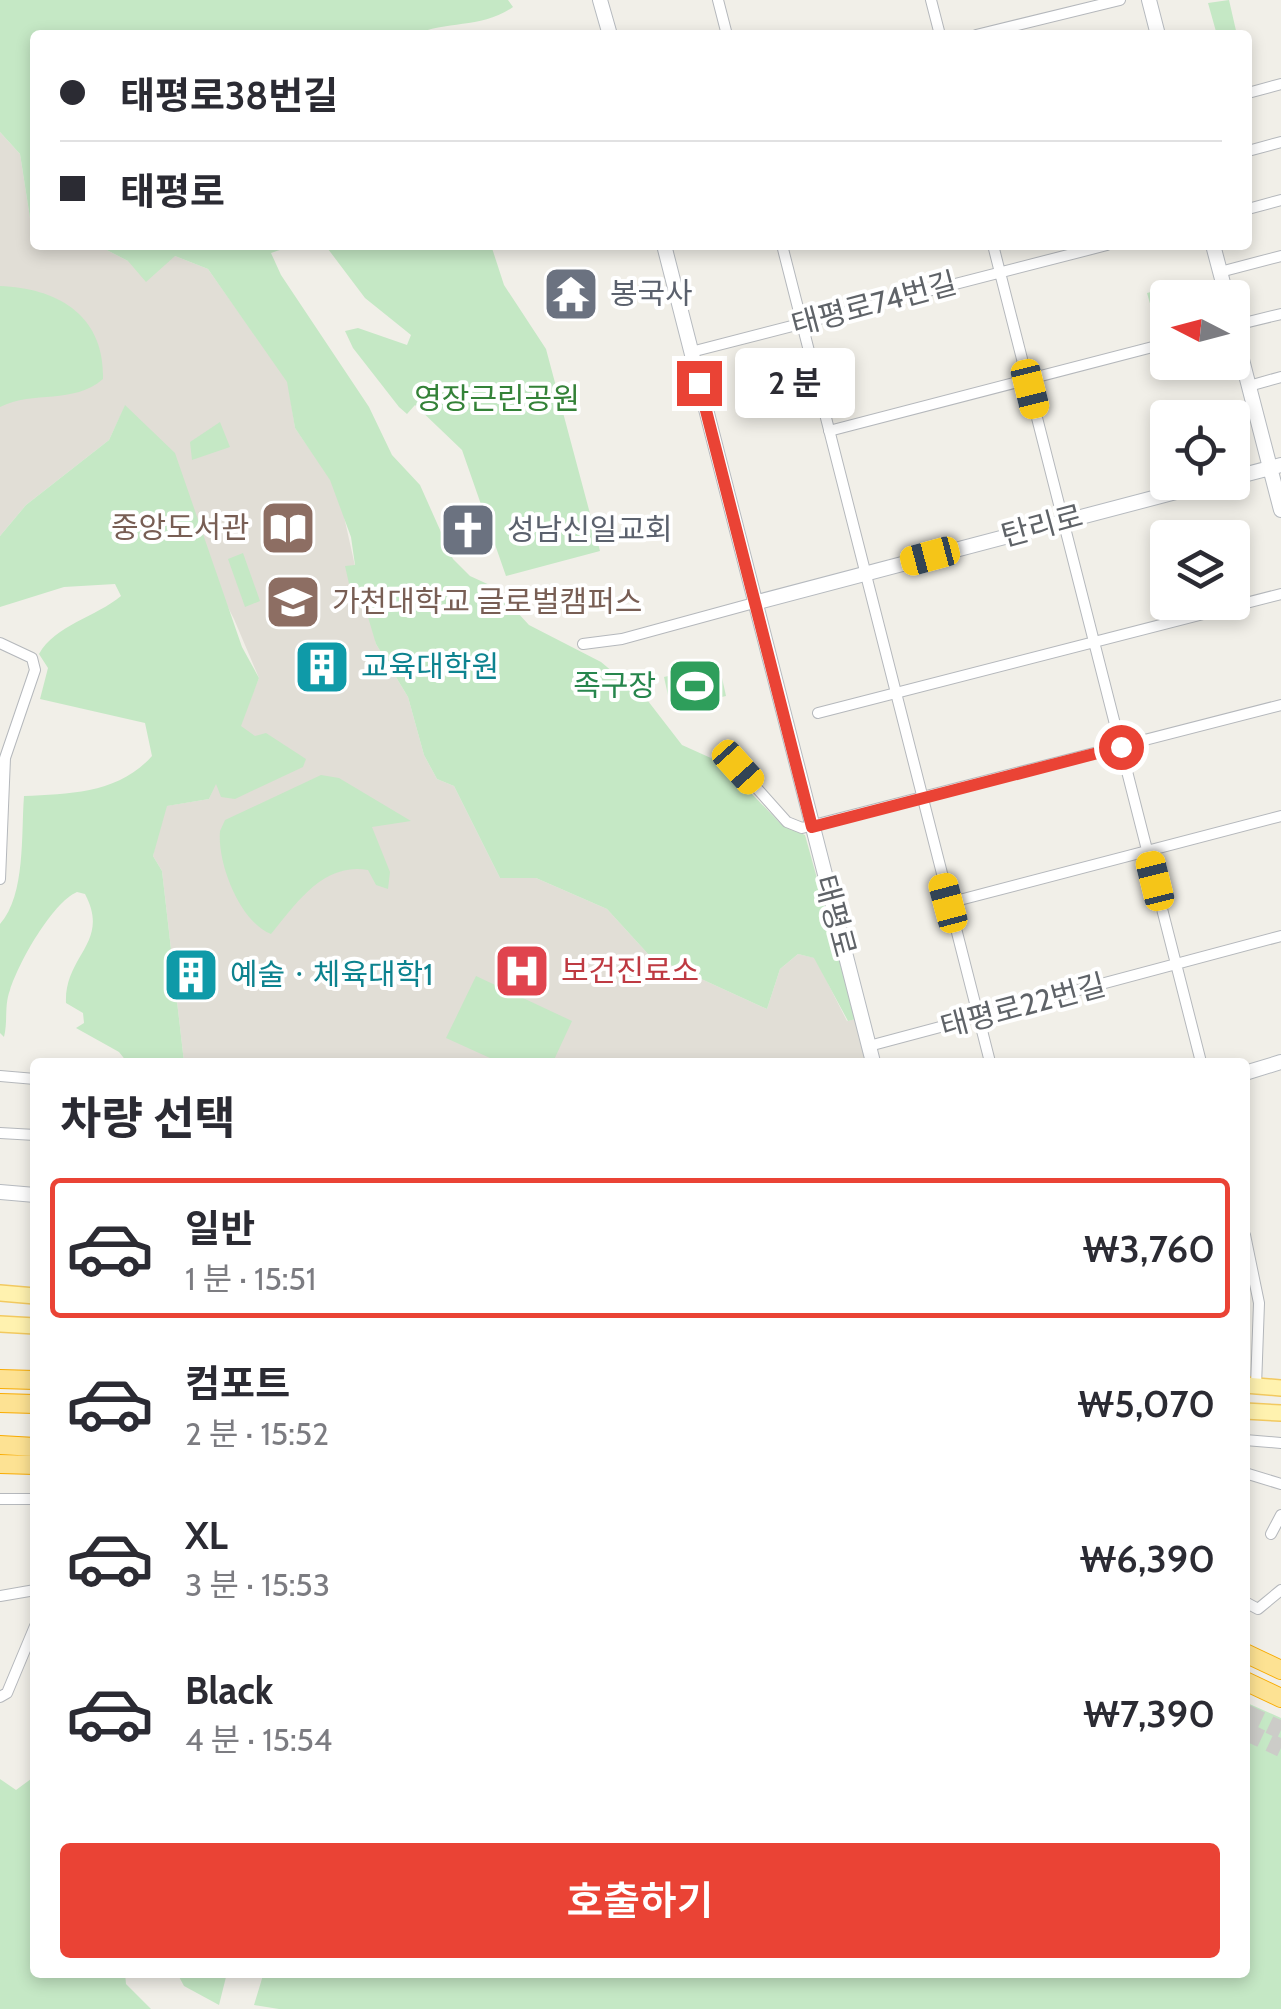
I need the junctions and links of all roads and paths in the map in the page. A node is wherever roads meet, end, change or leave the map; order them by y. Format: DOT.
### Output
graph roads {
  1 [pos="602,0"];
  2 [pos="718,0"];
  3 [pos="930,0"];
  4 [pos="1120,0"];
  5 [pos="1149,0"];
  6 [pos="609,30"];
  7 [pos="726,30"];
  8 [pos="939,30"];
  9 [pos="997,30"];
  10 [pos="1157,30"];
  11 [pos="1281,84"];
  12 [pos="1252,92"];
  13 [pos="1281,142"];
  14 [pos="1252,149"];
  15 [pos="1281,200"];
  16 [pos="1252,208"];
  17 [pos="665,250"];
  18 [pos="783,250"];
  19 [pos="994,250"];
  20 [pos="1087,250"];
  21 [pos="1213,250"];
  22 [pos="1281,256"];
  23 [pos="1000,272"];
  24 [pos="1220,272"];
  25 [pos="1222,280"];
  26 [pos="1281,314"];
  27 [pos="1250,320"];
  28 [pos="801,321"];
  29 [pos="1150,348"];
  30 [pos="691,352"];
  31 [pos="1281,378"];
  32 [pos="1027,379"];
  33 [pos="1247,380"];
  34 [pos="1249,386"];
  35 [pos="829,430"];
  36 [pos="1276,466"];
  37 [pos="1250,473"];
  38 [pos="1150,498"];
  39 [pos="1281,510"];
  40 [pos="1063,520"];
  41 [pos="864,573"];
  42 [pos="1281,594"];
  43 [pos="754,602"];
  44 [pos="1094,642"];
  45 [pos="0,643"];
  46 [pos="583,644"];
  47 [pos="894,694"];
  48 [pos="1281,705"];
  49 [pos="818,713"];
  50 [pos="1121,747"];
  51 [pos="738,767"];
  52 [pos="920,798"];
  53 [pos="1281,816"];
  54 [pos="2,821"];
  55 [pos="812,827"];
  56 [pos="1147,850"];
  57 [pos="0,879"];
  58 [pos="948,903"];
  59 [pos="1281,936"];
  60 [pos="1176,965"];
  61 [pos="978,1018"];
  62 [pos="868,1046"];
  63 [pos="872,1058"];
  64 [pos="989,1058"];
  65 [pos="1201,1058"];
  66 [pos="1281,1059"];
  67 [pos="1250,1064"];
  68 [pos="1250,1071"];
  69 [pos="0,1076"];
  70 [pos="30,1079"];
  71 [pos="0,1132"];
  72 [pos="30,1135"];
  73 [pos="0,1192"];
  74 [pos="30,1194"];
  75 [pos="1250,1260"];
  76 [pos="0,1294"];
  77 [pos="30,1296"];
  78 [pos="0,1324"];
  79 [pos="30,1326"];
  80 [pos="0,1379"];
  81 [pos="30,1380"];
  82 [pos="1251,1386"];
  83 [pos="1281,1388"];
  84 [pos="0,1403"];
  85 [pos="30,1404"];
  86 [pos="1250,1411"];
  87 [pos="1281,1412"];
  88 [pos="1250,1440"];
  89 [pos="1281,1443"];
  90 [pos="0,1446"];
  91 [pos="30,1447"];
  92 [pos="0,1464"];
  93 [pos="30,1465"];
  94 [pos="1250,1475"];
  95 [pos="1281,1484"];
  96 [pos="6,1498"];
  97 [pos="0,1510"];
  98 [pos="1281,1514"];
  99 [pos="1271,1534"];
  100 [pos="1281,1590"];
  101 [pos="30,1591"];
  102 [pos="0,1596"];
  103 [pos="1250,1605"];
  104 [pos="30,1638"];
  105 [pos="1250,1655"];
  106 [pos="1281,1670"];
  107 [pos="1250,1683"];
  108 [pos="0,1697"];
  109 [pos="1281,1698"];
  1 -- 6 [label="main road"];
  2 -- 7 [label="street"];
  3 -- 8 [label="street"];
  4 -- 9 [label="street"];
  5 -- 10 [label="main road"];
  11 -- 12 [label="street"];
  13 -- 14 [label="street"];
  15 -- 16 [label="street"];
  17 -- 30 [label="main road, 태평로"];
  18 -- 28 [label="street"];
  19 -- 23 [label="street"];
  20 -- 23 [label="street, 태평로74번길"];
  21 -- 24 [label="main road"];
  22 -- 24 [label="street"];
  23 -- 28 [label="street, 태평로74번길"];
  23 -- 32 [label="street"];
  24 -- 25 [label="main road"];
  26 -- 27 [label="street"];
  28 -- 30 [label="street, 태평로74번길"];
  28 -- 35 [label="street"];
  29 -- 32 [label="street"];
  30 -- 43 [label="main road, 태평로"];
  31 -- 34 [label="street"];
  32 -- 35 [label="street"];
  32 -- 40 [label="street"];
  33 -- 34 [label="main road"];
  34 -- 36 [label="main road"];
  35 -- 41 [label="street"];
  36 -- 37 [label="main road"];
  36 -- 39 [label="main road"];
  38 -- 40 [label="main road, 탄리로"];
  40 -- 41 [label="main road, 탄리로"];
  40 -- 44 [label="street"];
  41 -- 43 [label="main road, 탄리로"];
  41 -- 47 [label="street"];
  42 -- 44 [label="street"];
  43 -- 46 [label="street"];
  43 -- 55 [label="main road, 태평로"];
  44 -- 47 [label="street"];
  44 -- 50 [label="street"];
  45 -- 54 [label="street"];
  47 -- 49 [label="street"];
  47 -- 52 [label="street"];
  48 -- 50 [label="street"];
  50 -- 52 [label="street"];
  50 -- 56 [label="street"];
  51 -- 55 [label="street"];
  52 -- 55 [label="street"];
  52 -- 58 [label="street"];
  53 -- 56 [label="street"];
  54 -- 57 [label="street"];
  55 -- 62 [label="main road, 태평로"];
  56 -- 58 [label="street"];
  56 -- 60 [label="street"];
  58 -- 61 [label="street"];
  59 -- 60 [label="street, 태평로22번길"];
  60 -- 61 [label="street, 태평로22번길"];
  60 -- 65 [label="street"];
  61 -- 62 [label="street, 태평로22번길"];
  61 -- 64 [label="street"];
  62 -- 63 [label="main road, 태평로"];
  66 -- 67 [label="main road"];
  66 -- 68 [label="main road"];
  69 -- 70 [label="street"];
  71 -- 72 [label="street"];
  73 -- 74 [label="main road"];
  75 -- 82 [label="street"];
  76 -- 77 [label="main road"];
  78 -- 79 [label="main road"];
  80 -- 81 [label="highway"];
  82 -- 83 [label="main road"];
  84 -- 85 [label="highway"];
  86 -- 87 [label="main road"];
  88 -- 89 [label="street"];
  90 -- 91 [label="highway"];
  92 -- 93 [label="highway"];
  94 -- 95 [label="street"];
  96 -- 97 [label="street"];
  98 -- 99 [label="street"];
  100 -- 103 [label="street"];
  101 -- 102 [label="street"];
  104 -- 108 [label="street"];
  105 -- 106 [label="highway"];
  107 -- 109 [label="highway"];
}
